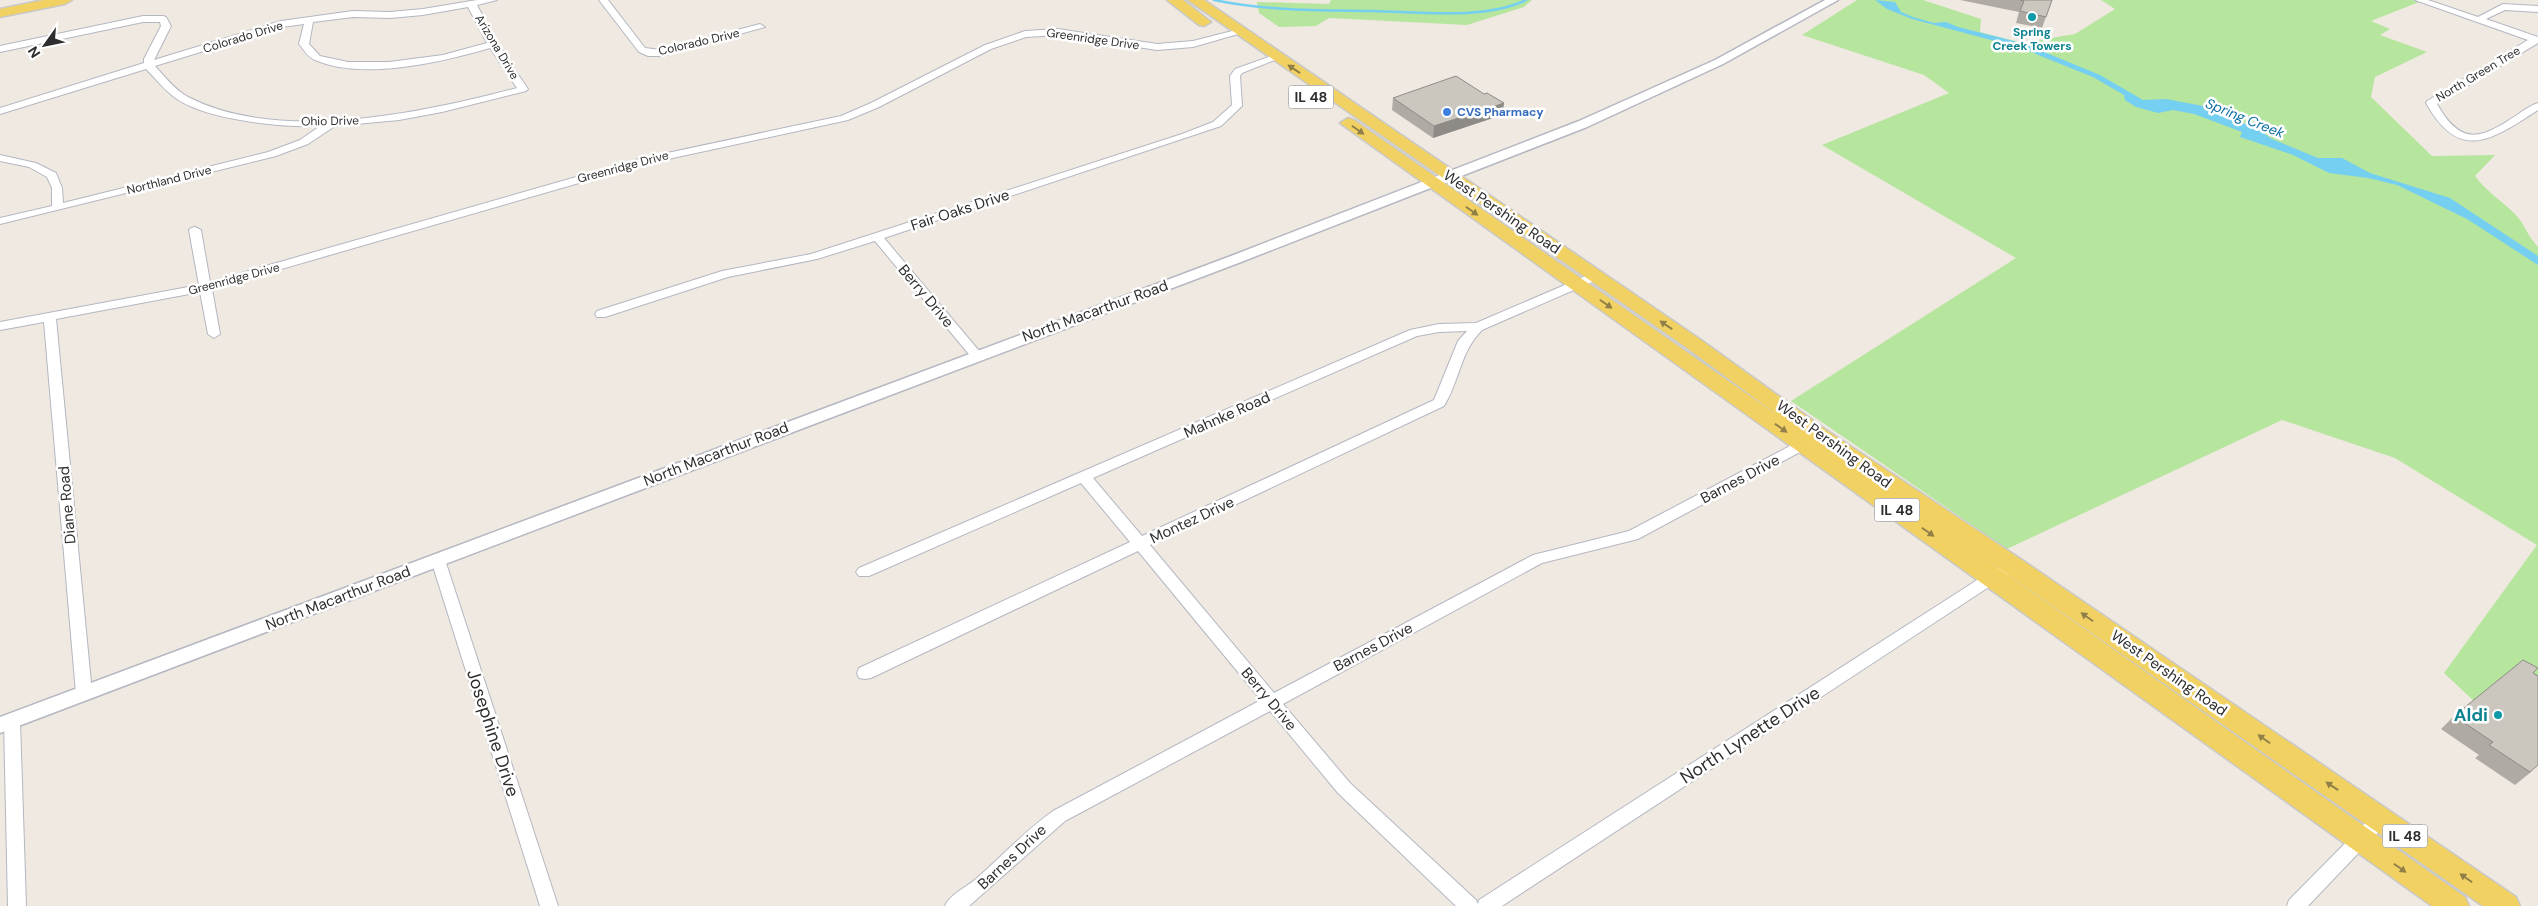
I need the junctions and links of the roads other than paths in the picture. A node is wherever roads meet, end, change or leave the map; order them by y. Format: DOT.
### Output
graph roads {
  1 [pos="26,0"];
  2 [pos="65,0"];
  3 [pos="493,0"];
  4 [pos="603,0"];
  5 [pos="1174,0"];
  6 [pos="1833,0"];
  7 [pos="2419,0"];
  8 [pos="0,5"];
  9 [pos="472,5"];
  10 [pos="1192,6"];
  11 [pos="2538,9"];
  12 [pos="0,13"];
  13 [pos="310,20"];
  14 [pos="2478,20"];
  15 [pos="760,27"];
  16 [pos="1240,32"];
  17 [pos="1224,36"];
  18 [pos="2537,40"];
  19 [pos="492,44"];
  20 [pos="0,49"];
  21 [pos="1277,57"];
  22 [pos="1262,62"];
  23 [pos="149,66"];
  24 [pos="523,89"];
  25 [pos="2538,106"];
  26 [pos="0,111"];
  27 [pos="332,123"];
  28 [pos="0,158"];
  29 [pos="1441,179"];
  30 [pos="58,208"];
  31 [pos="0,220"];
  32 [pos="195,230"];
  33 [pos="877,236"];
  34 [pos="1586,280"];
  35 [pos="207,286"];
  36 [pos="601,314"];
  37 [pos="50,317"];
  38 [pos="0,326"];
  39 [pos="1478,327"];
  40 [pos="214,334"];
  41 [pos="1654,338"];
  42 [pos="976,355"];
  43 [pos="1772,400"];
  44 [pos="1812,440"];
  45 [pos="1084,477"];
  46 [pos="1140,544"];
  47 [pos="438,560"];
  48 [pos="2014,566"];
  49 [pos="864,572"];
  50 [pos="1993,577"];
  51 [pos="865,673"];
  52 [pos="84,693"];
  53 [pos="1271,701"];
  54 [pos="6,723"];
  55 [pos="2380,819"];
  56 [pos="2360,840"];
  57 [pos="17,906"];
  58 [pos="549,906"];
  59 [pos="954,906"];
  60 [pos="1469,906"];
  61 [pos="1486,906"];
  62 [pos="2296,906"];
  63 [pos="2455,906"];
  64 [pos="2506,906"];
  1 -- 8 [label="main road"];
  2 -- 12 [label="main road"];
  3 -- 9 [label="street, Colorado Drive"];
  4 -- 15 [label="street, Colorado Drive"];
  5 -- 10 [label="main road, IL 48"];
  6 -- 29 [label="street, North Macarthur Road"];
  7 -- 14 [label="street"];
  9 -- 13 [label="street, Colorado Drive"];
  9 -- 19 [label="street, Arizona Drive"];
  10 -- 16 [label="main road, West Pershing Road / IL 48"];
  10 -- 17 [label="main road, West Pershing Road / IL 48"];
  11 -- 14 [label="street"];
  13 -- 19 [label="street"];
  13 -- 23 [label="street, Colorado Drive"];
  14 -- 18 [label="street"];
  16 -- 17 [label="street, Greenridge Drive"];
  16 -- 21 [label="main road, West Pershing Road / IL 48"];
  17 -- 22 [label="main road, West Pershing Road / IL 48"];
  17 -- 35 [label="street, Greenridge Drive"];
  18 -- 25 [label="street, North Green Tree"];
  19 -- 24 [label="street, Arizona Drive"];
  20 -- 23 [label="street"];
  21 -- 22 [label="street, Fair Oaks Drive"];
  29 -- 21 [label="main road, West Pershing Road / IL 48, one-way"];
  22 -- 29 [label="main road, West Pershing Road / IL 48, one-way"];
  22 -- 33 [label="street, Fair Oaks Drive"];
  23 -- 26 [label="street, Colorado Drive"];
  23 -- 27 [label="street, Ohio Drive"];
  24 -- 27 [label="street, Ohio Drive"];
  27 -- 30 [label="street, Northland Drive"];
  28 -- 30 [label="street"];
  29 -- 34 [label="main road, West Pershing Road / IL 48"];
  29 -- 42 [label="street, North Macarthur Road"];
  30 -- 31 [label="street, Northland Drive"];
  32 -- 35 [label="street"];
  33 -- 36 [label="street, Fair Oaks Drive"];
  33 -- 42 [label="street, Berry Drive"];
  34 -- 39 [label="street, Mahnke Road"];
  34 -- 41 [label="main road, West Pershing Road / IL 48, one-way"];
  43 -- 34 [label="main road, West Pershing Road / IL 48, one-way"];
  35 -- 37 [label="street, Greenridge Drive"];
  35 -- 40 [label="street"];
  37 -- 38 [label="street, Greenridge Drive"];
  37 -- 52 [label="street, Diane Road"];
  39 -- 45 [label="street, Mahnke Road"];
  39 -- 46 [label="street, Montez Drive"];
  41 -- 43 [label="main road"];
  41 -- 44 [label="main road, West Pershing Road / IL 48, one-way"];
  42 -- 47 [label="street, North Macarthur Road"];
  43 -- 44 [label="main road, West Pershing Road / IL 48"];
  44 -- 48 [label="main road, West Pershing Road / IL 48"];
  44 -- 50 [label="main road, West Pershing Road / IL 48, one-way"];
  44 -- 53 [label="street, Barnes Drive"];
  45 -- 46 [label="street, Berry Drive"];
  45 -- 49 [label="street, Mahnke Road"];
  46 -- 51 [label="street, Montez Drive"];
  46 -- 53 [label="street, Berry Drive"];
  47 -- 52 [label="street, North Macarthur Road"];
  47 -- 58 [label="street, Josephine Drive"];
  48 -- 50 [label="street, North Lynette Drive"];
  55 -- 48 [label="main road, West Pershing Road / IL 48, one-way"];
  50 -- 56 [label="main road, West Pershing Road / IL 48"];
  50 -- 61 [label="street, North Lynette Drive"];
  52 -- 54 [label="street, North Macarthur Road"];
  53 -- 59 [label="street, Barnes Drive"];
  53 -- 60 [label="street, Berry Drive"];
  54 -- 57 [label="street"];
  55 -- 56 [label="street"];
  64 -- 55 [label="main road, West Pershing Road / IL 48, one-way"];
  56 -- 62 [label="street"];
  56 -- 63 [label="main road, West Pershing Road / IL 48, one-way"];
}
